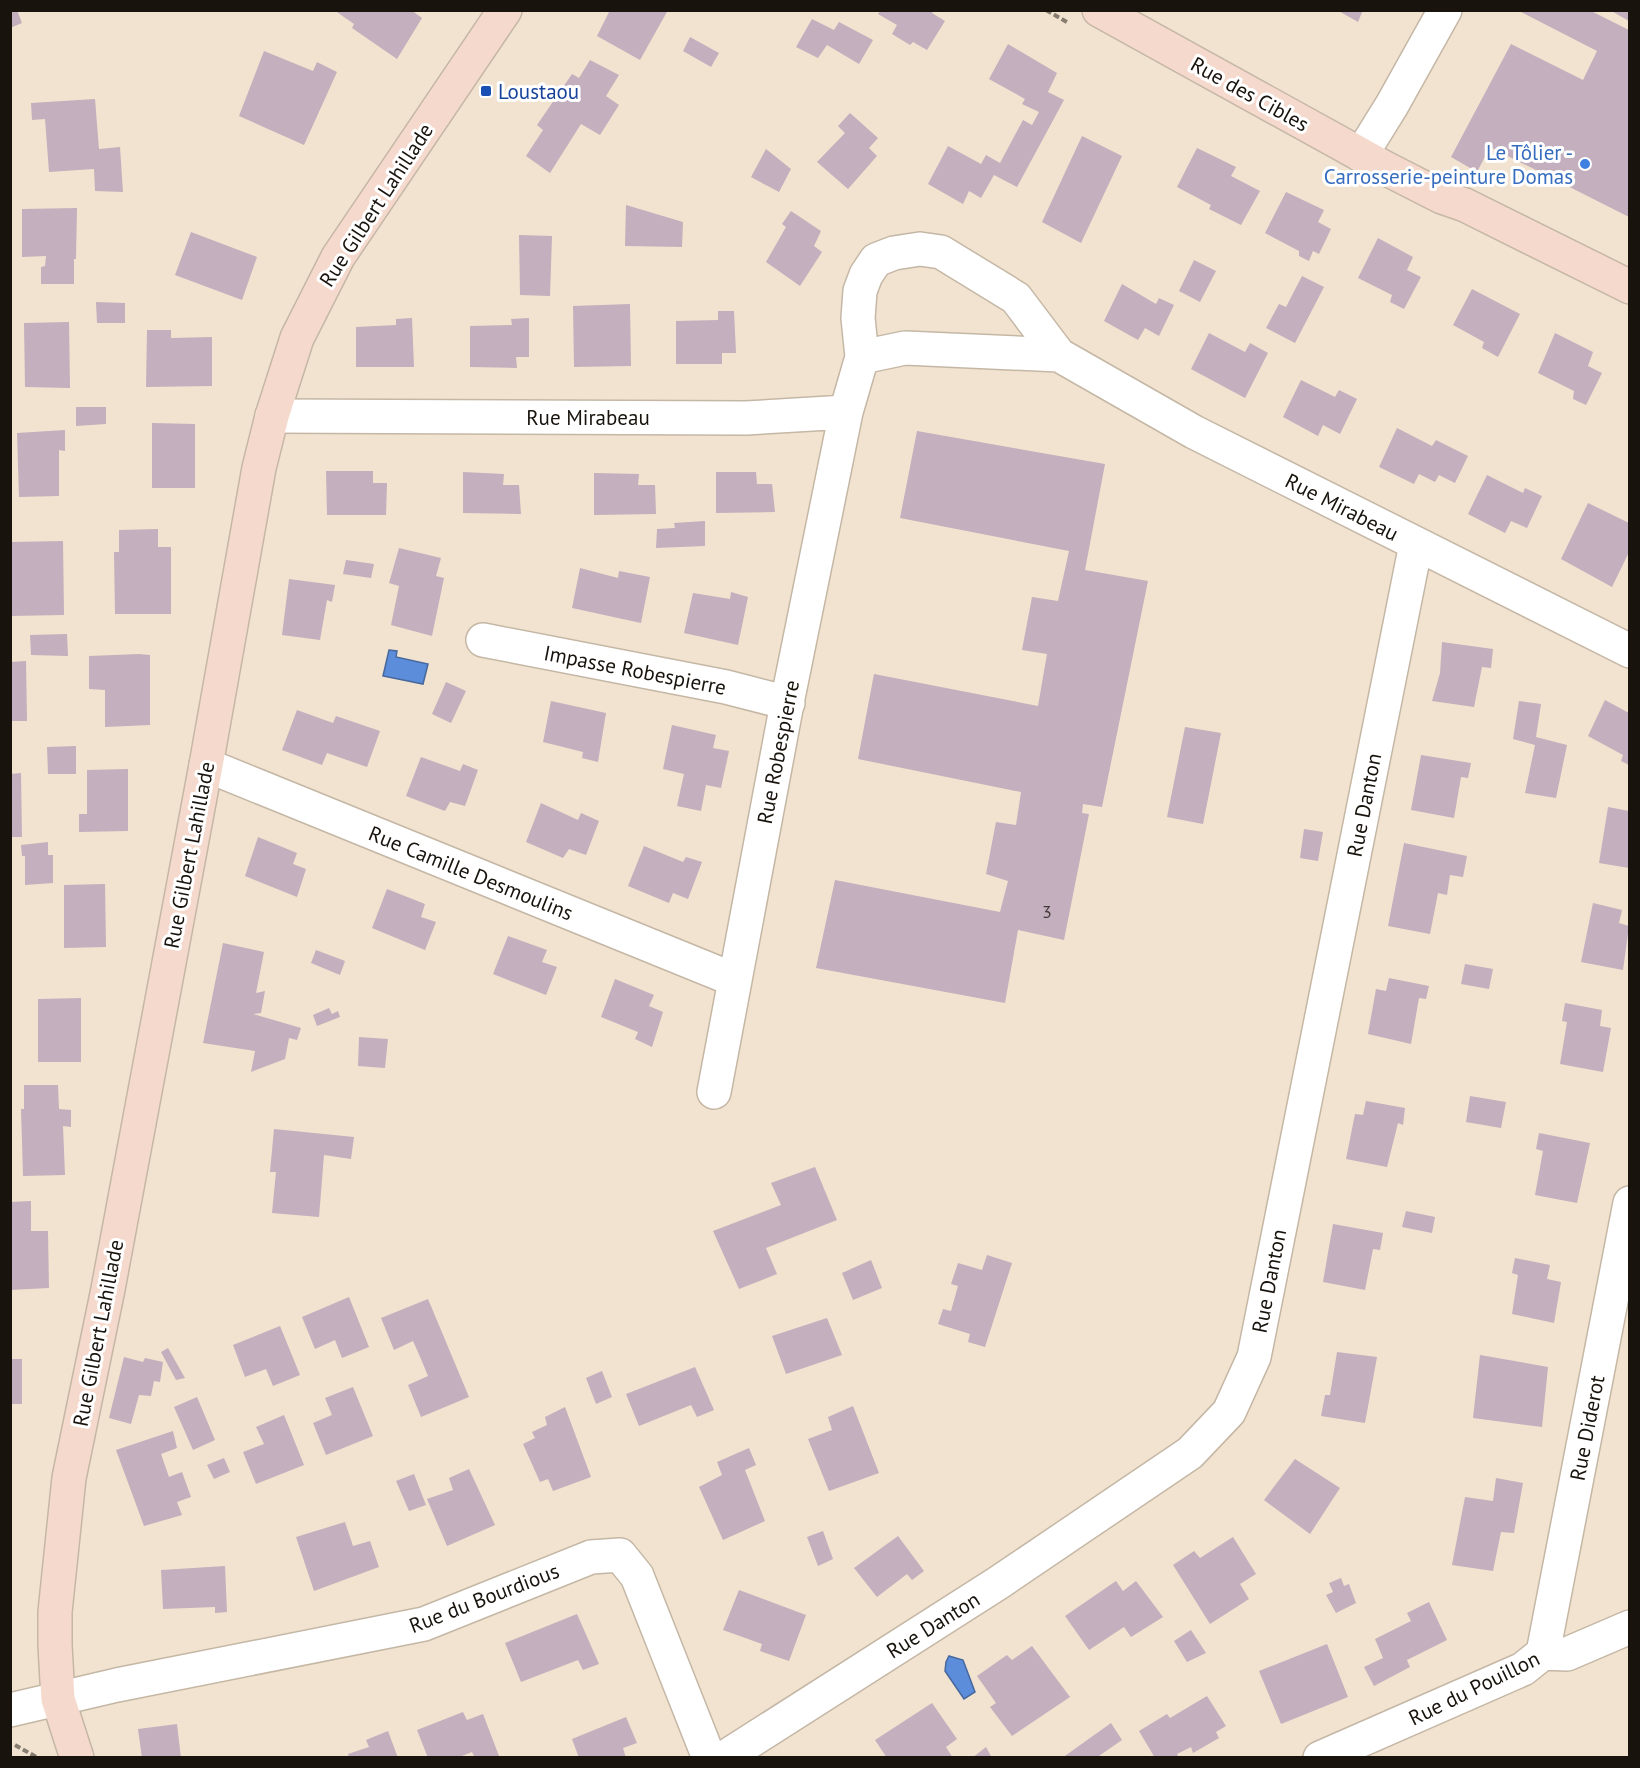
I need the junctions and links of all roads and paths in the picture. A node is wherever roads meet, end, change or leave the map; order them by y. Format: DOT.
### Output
graph roads {
  1 [pos="505,10"];
  2 [pos="1099,10"];
  3 [pos="1445,10"];
  4 [pos="1361,155"];
  5 [pos="1629,287"];
  6 [pos="1059,355"];
  7 [pos="862,357"];
  8 [pos="846,412"];
  9 [pos="272,416"];
  10 [pos="1416,544"];
  11 [pos="483,640"];
  12 [pos="1629,651"];
  13 [pos="788,703"];
  14 [pos="206,765"];
  15 [pos="735,980"];
  16 [pos="714,1092"];
  17 [pos="1629,1203"];
  18 [pos="1629,1627"];
  19 [pos="1543,1653"];
  20 [pos="58,1699"];
  21 [pos="10,1710"];
  22 [pos="10,1743"];
  23 [pos="38,1758"];
  24 [pos="77,1758"];
  25 [pos="709,1758"];
  26 [pos="724,1758"];
  27 [pos="1320,1758"];
  1 -- 9 [label="street, Rue Gilbert Lahillade"];
  2 -- 4 [label="street, Rue des Cibles"];
  3 -- 4 [label="street"];
  4 -- 5 [label="street, Rue des Cibles"];
  6 -- 7 [label="street, Rue Mirabeau"];
  6 -- 7 [label="street, Rue Mirabeau"];
  6 -- 10 [label="street, Rue Mirabeau"];
  7 -- 8 [label="street, Rue Mirabeau"];
  8 -- 9 [label="street, Rue Mirabeau"];
  8 -- 13 [label="street, Rue Robespierre"];
  9 -- 14 [label="street, Rue Gilbert Lahillade"];
  10 -- 12 [label="street, Rue Mirabeau"];
  10 -- 26 [label="street, Rue Danton"];
  11 -- 13 [label="street, Impasse Robespierre"];
  13 -- 15 [label="street, Rue Robespierre"];
  14 -- 15 [label="street, Rue Camille Desmoulins"];
  14 -- 20 [label="street, Rue Gilbert Lahillade"];
  15 -- 16 [label="street, Rue Robespierre"];
  17 -- 19 [label="street, Rue Diderot"];
  18 -- 19 [label="street, Rue du Pouillon"];
  19 -- 27 [label="street, Rue du Pouillon"];
  20 -- 21 [label="street"];
  20 -- 24 [label="street, Rue Gilbert Lahillade"];
  20 -- 25 [label="street, Rue du Bourdious"];
  22 -- 23 [label="path"];
}
